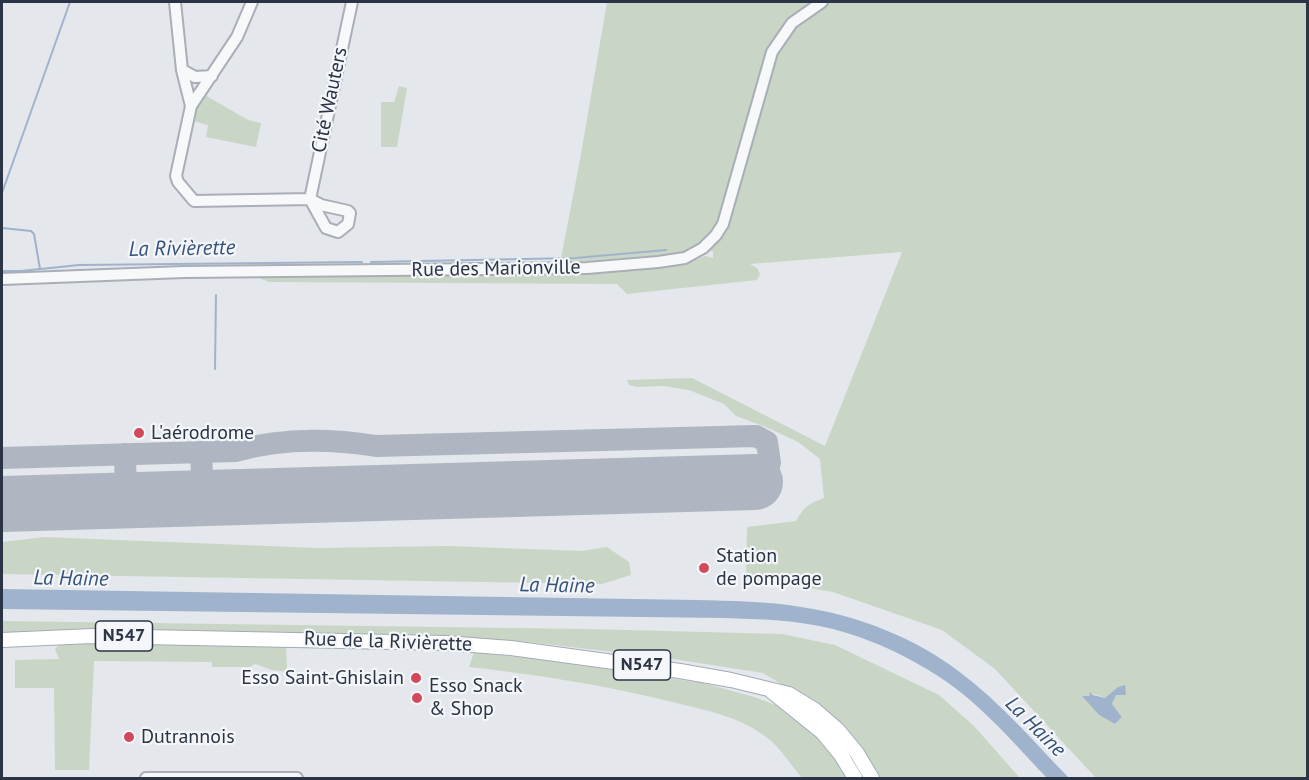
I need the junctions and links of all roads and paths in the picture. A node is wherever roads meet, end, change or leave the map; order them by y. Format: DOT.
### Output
graph roads {
  1 [pos="176,2"];
  2 [pos="252,2"];
  3 [pos="352,2"];
  4 [pos="822,2"];
  5 [pos="182,70"];
  6 [pos="212,76"];
  7 [pos="191,106"];
  8 [pos="2,279"];
  9 [pos="2,640"];
  10 [pos="771,691"];
  11 [pos="146,778"];
  12 [pos="297,778"];
  13 [pos="855,778"];
  14 [pos="872,778"];
  1 -- 5 [label="street, Cité Wauters"];
  2 -- 6 [label="street"];
  3 -- 7 [label="street, Cité Wauters"];
  4 -- 8 [label="street, Rue des Marionville"];
  5 -- 6 [label="street"];
  5 -- 7 [label="street, Cité Wauters"];
  6 -- 7 [label="street"];
  9 -- 10 [label="main road, Rue de la Rivièrette / N547"];
  10 -- 13 [label="main road, N547"];
  10 -- 14 [label="main road, N547"];
  11 -- 12 [label="street"];
}
